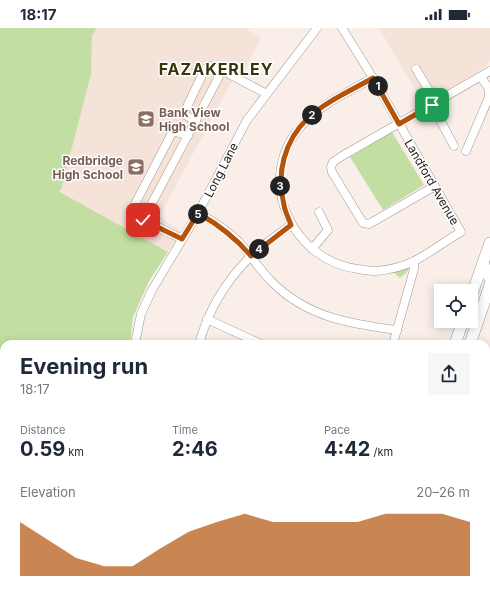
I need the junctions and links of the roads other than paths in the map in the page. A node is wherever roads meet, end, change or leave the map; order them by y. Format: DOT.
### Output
graph roads {
  1 [pos="316,28"];
  2 [pos="342,28"];
  3 [pos="416,69"];
  4 [pos="222,71"];
  5 [pos="490,71"];
  6 [pos="481,77"];
  7 [pos="373,78"];
  8 [pos="267,94"];
  9 [pos="434,104"];
  10 [pos="196,121"];
  11 [pos="399,124"];
  12 [pos="188,136"];
  13 [pos="454,146"];
  14 [pos="466,151"];
  15 [pos="435,186"];
  16 [pos="319,212"];
  17 [pos="198,213"];
  18 [pos="143,220"];
  19 [pos="291,225"];
  20 [pos="182,239"];
  21 [pos="490,243"];
  22 [pos="312,250"];
  23 [pos="251,256"];
  24 [pos="414,261"];
  25 [pos="483,263"];
  26 [pos="489,279"];
  27 [pos="476,284"];
  28 [pos="486,309"];
  29 [pos="207,319"];
  30 [pos="461,328"];
  31 [pos="397,330"];
  32 [pos="136,340"];
  33 [pos="200,340"];
  34 [pos="252,340"];
  35 [pos="394,340"];
  36 [pos="456,340"];
  37 [pos="472,340"];
  1 -- 8 [label="street, Long Lane"];
  2 -- 7 [label="street, Landford Avenue"];
  3 -- 9 [label="street"];
  4 -- 8 [label="street"];
  4 -- 10 [label="street"];
  4 -- 10 [label="street"];
  5 -- 6 [label="street"];
  6 -- 9 [label="street"];
  6 -- 14 [label="street"];
  7 -- 11 [label="street, Landford Avenue"];
  7 -- 19 [label="street"];
  8 -- 17 [label="street, Long Lane"];
  9 -- 11 [label="street"];
  9 -- 13 [label="street"];
  10 -- 12 [label="street"];
  11 -- 15 [label="street, Landford Avenue"];
  11 -- 15 [label="street"];
  12 -- 18 [label="street"];
  12 -- 18 [label="street"];
  15 -- 24 [label="street, Landford Avenue"];
  16 -- 22 [label="street"];
  17 -- 20 [label="street, Long Lane"];
  17 -- 23 [label="street"];
  18 -- 20 [label="street"];
  19 -- 22 [label="street"];
  19 -- 23 [label="street"];
  20 -- 32 [label="street, Long Lane"];
  21 -- 25 [label="highway"];
  22 -- 24 [label="street"];
  23 -- 29 [label="street"];
  23 -- 31 [label="street"];
  24 -- 31 [label="street"];
  25 -- 26 [label="highway"];
  25 -- 27 [label="highway"];
  26 -- 27 [label="highway"];
  26 -- 28 [label="highway"];
  28 -- 37 [label="highway"];
  29 -- 33 [label="street"];
  29 -- 34 [label="street"];
  30 -- 36 [label="highway"];
  31 -- 35 [label="street"];
}
